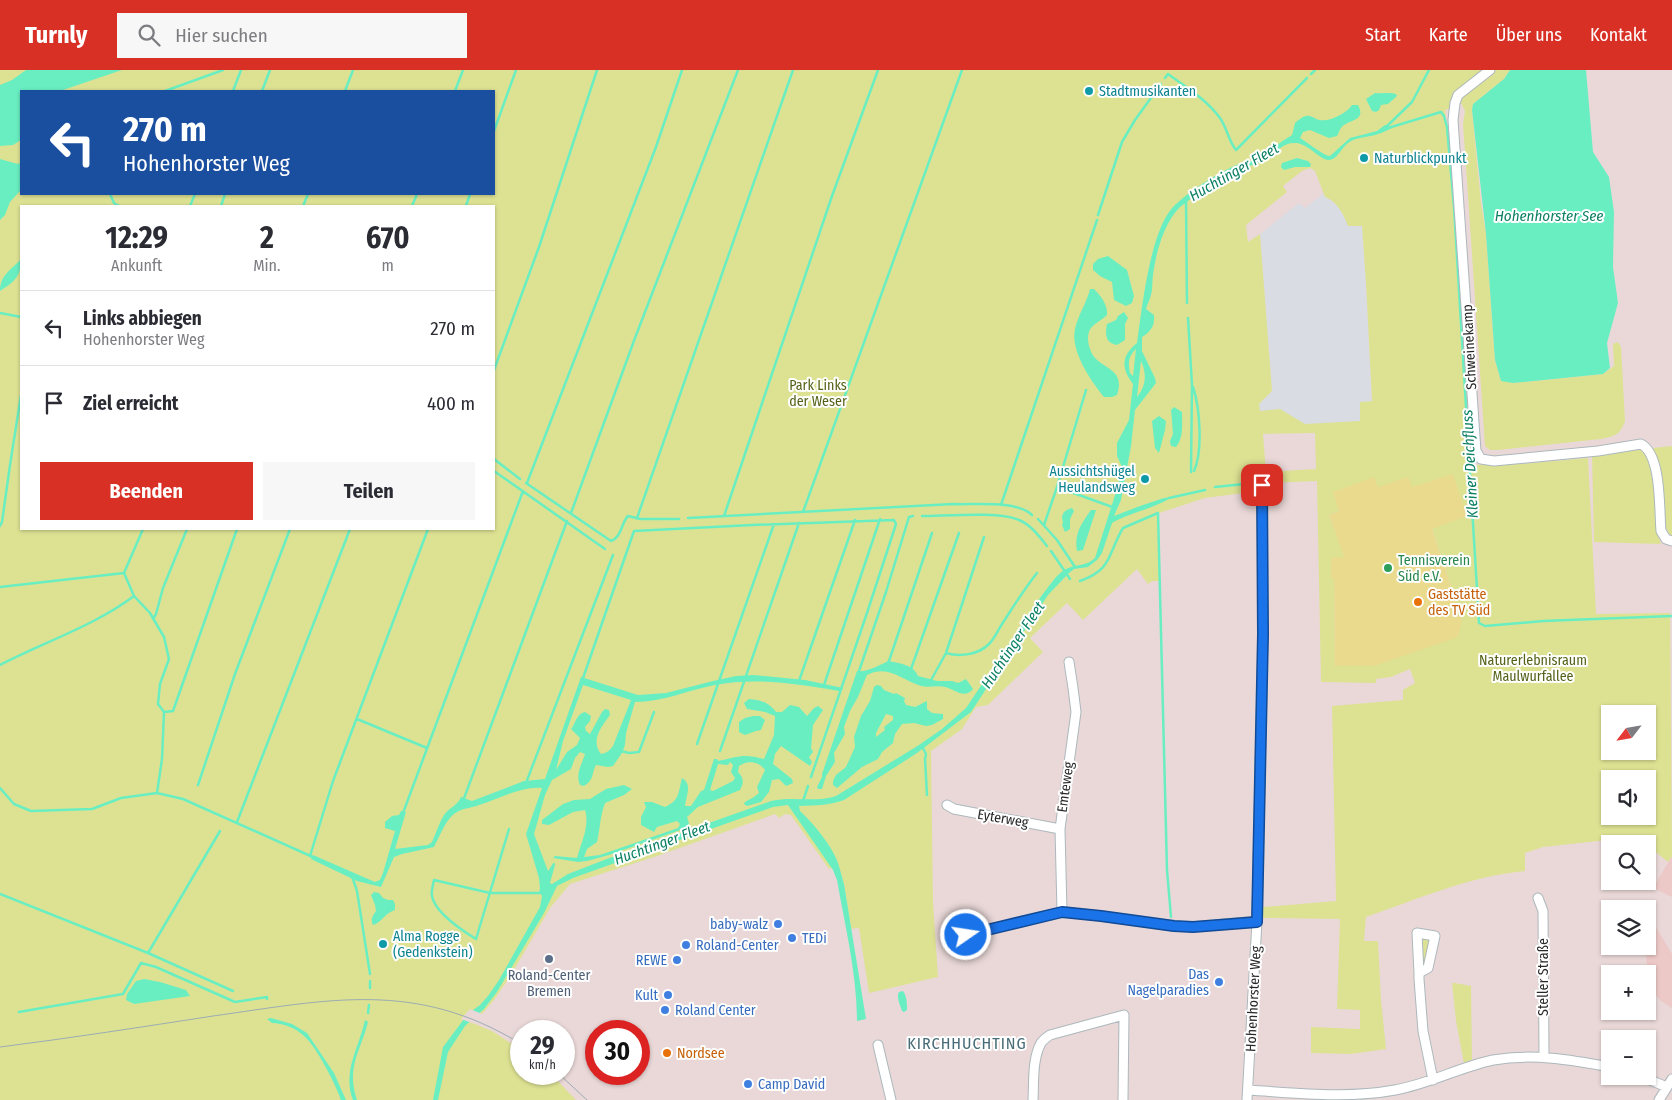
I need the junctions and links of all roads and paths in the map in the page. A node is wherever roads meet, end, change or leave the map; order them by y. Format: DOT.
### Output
graph roads {
  1 [pos="1490,70"];
  2 [pos="1262,478"];
  3 [pos="1672,541"];
  4 [pos="1069,662"];
  5 [pos="947,805"];
  6 [pos="1060,829"];
  7 [pos="1538,898"];
  8 [pos="1062,912"];
  9 [pos="1257,922"];
  10 [pos="950,945"];
  11 [pos="1419,973"];
  12 [pos="878,1045"];
  13 [pos="1544,1057"];
  14 [pos="1601,1066"];
  15 [pos="1672,1079"];
  16 [pos="1433,1080"];
  17 [pos="1656,1083"];
  18 [pos="1667,1087"];
  19 [pos="1248,1090"];
  20 [pos="1357,1098"];
  21 [pos="891,1100"];
  22 [pos="1033,1100"];
  23 [pos="1123,1100"];
  24 [pos="1247,1100"];
  25 [pos="1659,1100"];
  1 -- 3 [label="street, Schweinekamp"];
  2 -- 9 [label="street, Hohenhorster Weg"];
  4 -- 6 [label="street, Emteweg"];
  5 -- 6 [label="street, Eyterweg"];
  6 -- 8 [label="street, Emteweg"];
  7 -- 13 [label="street, Steller Straße"];
  8 -- 9 [label="street"];
  8 -- 10 [label="street"];
  9 -- 19 [label="street, Hohenhorster Weg"];
  11 -- 16 [label="street"];
  12 -- 21 [label="street"];
  13 -- 14 [label="street"];
  13 -- 16 [label="street"];
  15 -- 18 [label="street"];
  16 -- 20 [label="street"];
  17 -- 18 [label="street"];
  18 -- 25 [label="street"];
  19 -- 20 [label="street"];
  19 -- 24 [label="street, Hohenhorster Weg"];
  22 -- 23 [label="street"];
}
